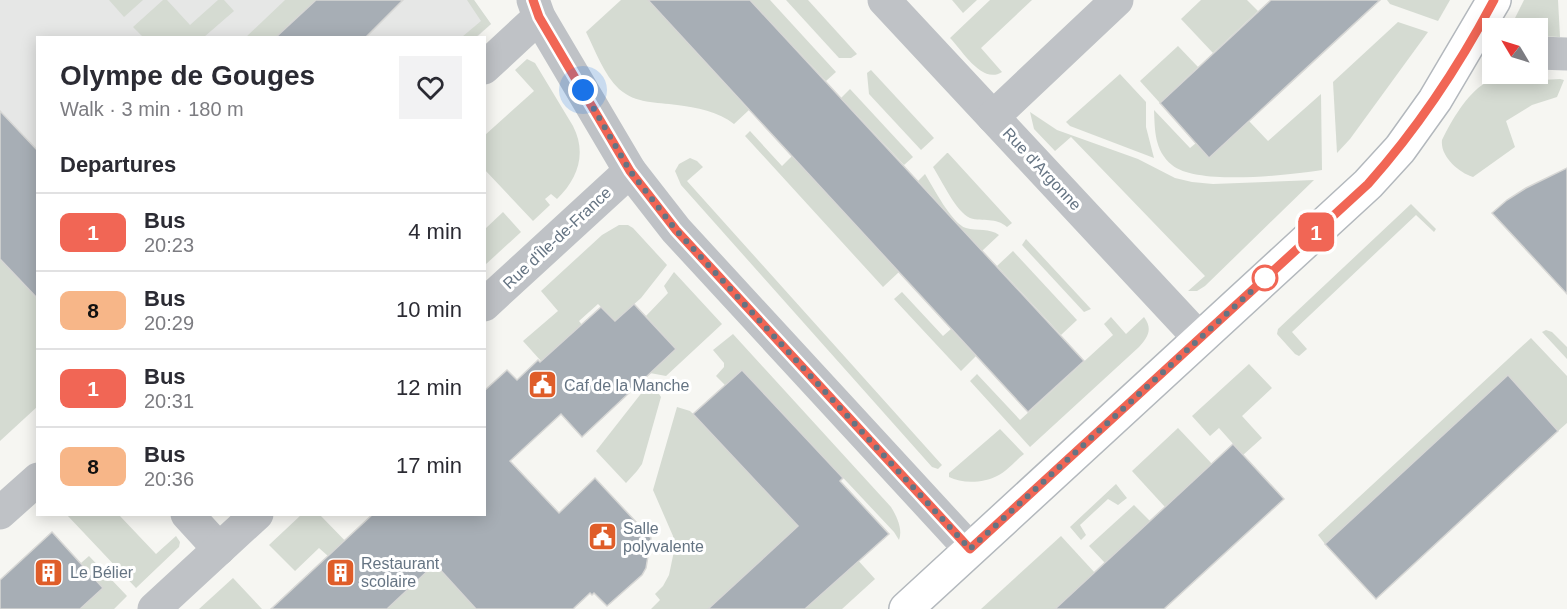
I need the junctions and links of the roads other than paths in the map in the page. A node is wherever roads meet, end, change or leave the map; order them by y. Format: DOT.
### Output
graph roads {
  1 [pos="884,0"];
  2 [pos="1117,0"];
  3 [pos="1494,0"];
  4 [pos="536,9"];
  5 [pos="1490,18"];
  6 [pos="1482,40"];
  7 [pos="1548,53"];
  8 [pos="1567,54"];
  9 [pos="486,66"];
  10 [pos="993,117"];
  11 [pos="630,171"];
  12 [pos="486,303"];
  13 [pos="1200,339"];
  14 [pos="36,481"];
  15 [pos="0,513"];
  16 [pos="189,516"];
  17 [pos="255,516"];
  18 [pos="219,549"];
  19 [pos="970,549"];
  20 [pos="154,609"];
  21 [pos="906,609"];
  1 -- 10 [label="street, Rue d'Argonne"];
  2 -- 10 [label="street"];
  3 -- 5 [label="main road"];
  4 -- 9 [label="street"];
  4 -- 11 [label="street"];
  6 -- 13 [label="main road"];
  7 -- 8 [label="street"];
  10 -- 13 [label="street, Rue d'Argonne"];
  11 -- 12 [label="street, Rue d'Île-de-France"];
  11 -- 19 [label="street"];
  13 -- 19 [label="main road"];
  14 -- 15 [label="street"];
  16 -- 18 [label="street"];
  17 -- 18 [label="street"];
  18 -- 20 [label="street"];
  19 -- 21 [label="main road"];
}
